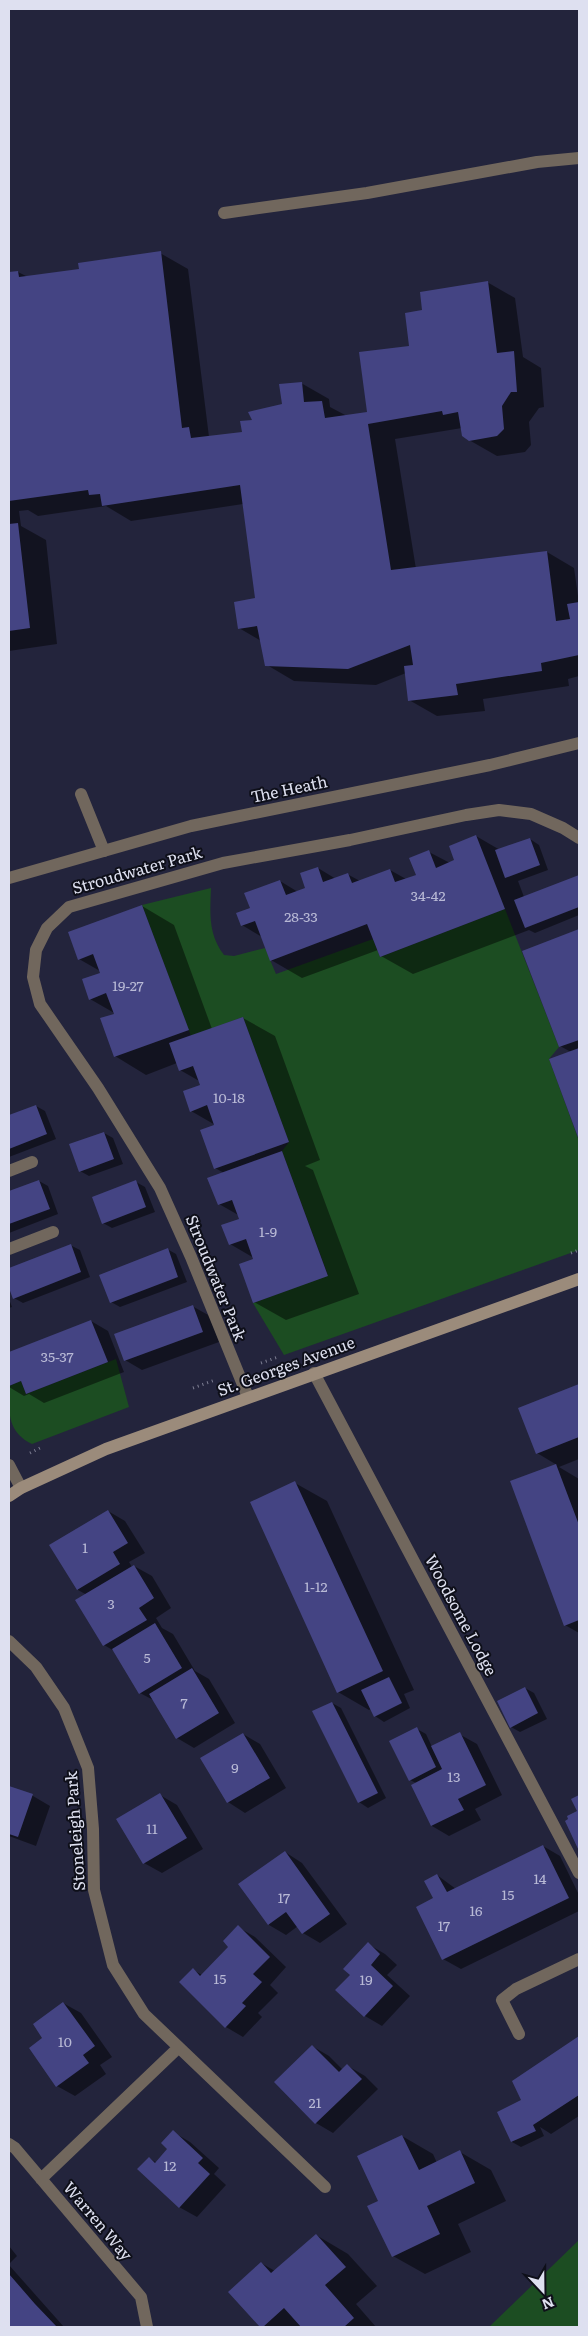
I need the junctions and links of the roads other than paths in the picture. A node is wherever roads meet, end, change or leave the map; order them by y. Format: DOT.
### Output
graph roads {
  1 [pos="579,158"];
  2 [pos="224,213"];
  3 [pos="579,743"];
  4 [pos="81,794"];
  5 [pos="579,838"];
  6 [pos="104,852"];
  7 [pos="9,878"];
  8 [pos="32,1162"];
  9 [pos="9,1171"];
  10 [pos="53,1232"];
  11 [pos="9,1249"];
  12 [pos="579,1279"];
  13 [pos="314,1373"];
  14 [pos="248,1397"];
  15 [pos="9,1465"];
  16 [pos="21,1488"];
  17 [pos="9,1496"];
  18 [pos="9,1641"];
  19 [pos="579,1873"];
  20 [pos="579,1959"];
  21 [pos="519,2034"];
  22 [pos="178,2048"];
  23 [pos="9,2144"];
  24 [pos="41,2179"];
  25 [pos="325,2187"];
  26 [pos="146,2327"];
  1 -- 2 [label="street"];
  3 -- 6 [label="street, The Heath"];
  4 -- 6 [label="street"];
  5 -- 14 [label="street, Stroudwater Park"];
  6 -- 7 [label="street, The Heath"];
  8 -- 9 [label="street"];
  10 -- 11 [label="street"];
  12 -- 13 [label="main road, St. Georges Avenue"];
  13 -- 14 [label="main road, St. Georges Avenue"];
  13 -- 19 [label="street, Woodsome Lodge"];
  14 -- 16 [label="main road, St. Georges Avenue"];
  15 -- 16 [label="street"];
  16 -- 17 [label="main road, St. Georges Avenue"];
  18 -- 22 [label="street, Stoneleigh Park"];
  20 -- 21 [label="street"];
  22 -- 24 [label="street"];
  22 -- 25 [label="street, Stoneleigh Park"];
  23 -- 24 [label="street, Warren Way"];
  24 -- 26 [label="street, Warren Way"];
}
